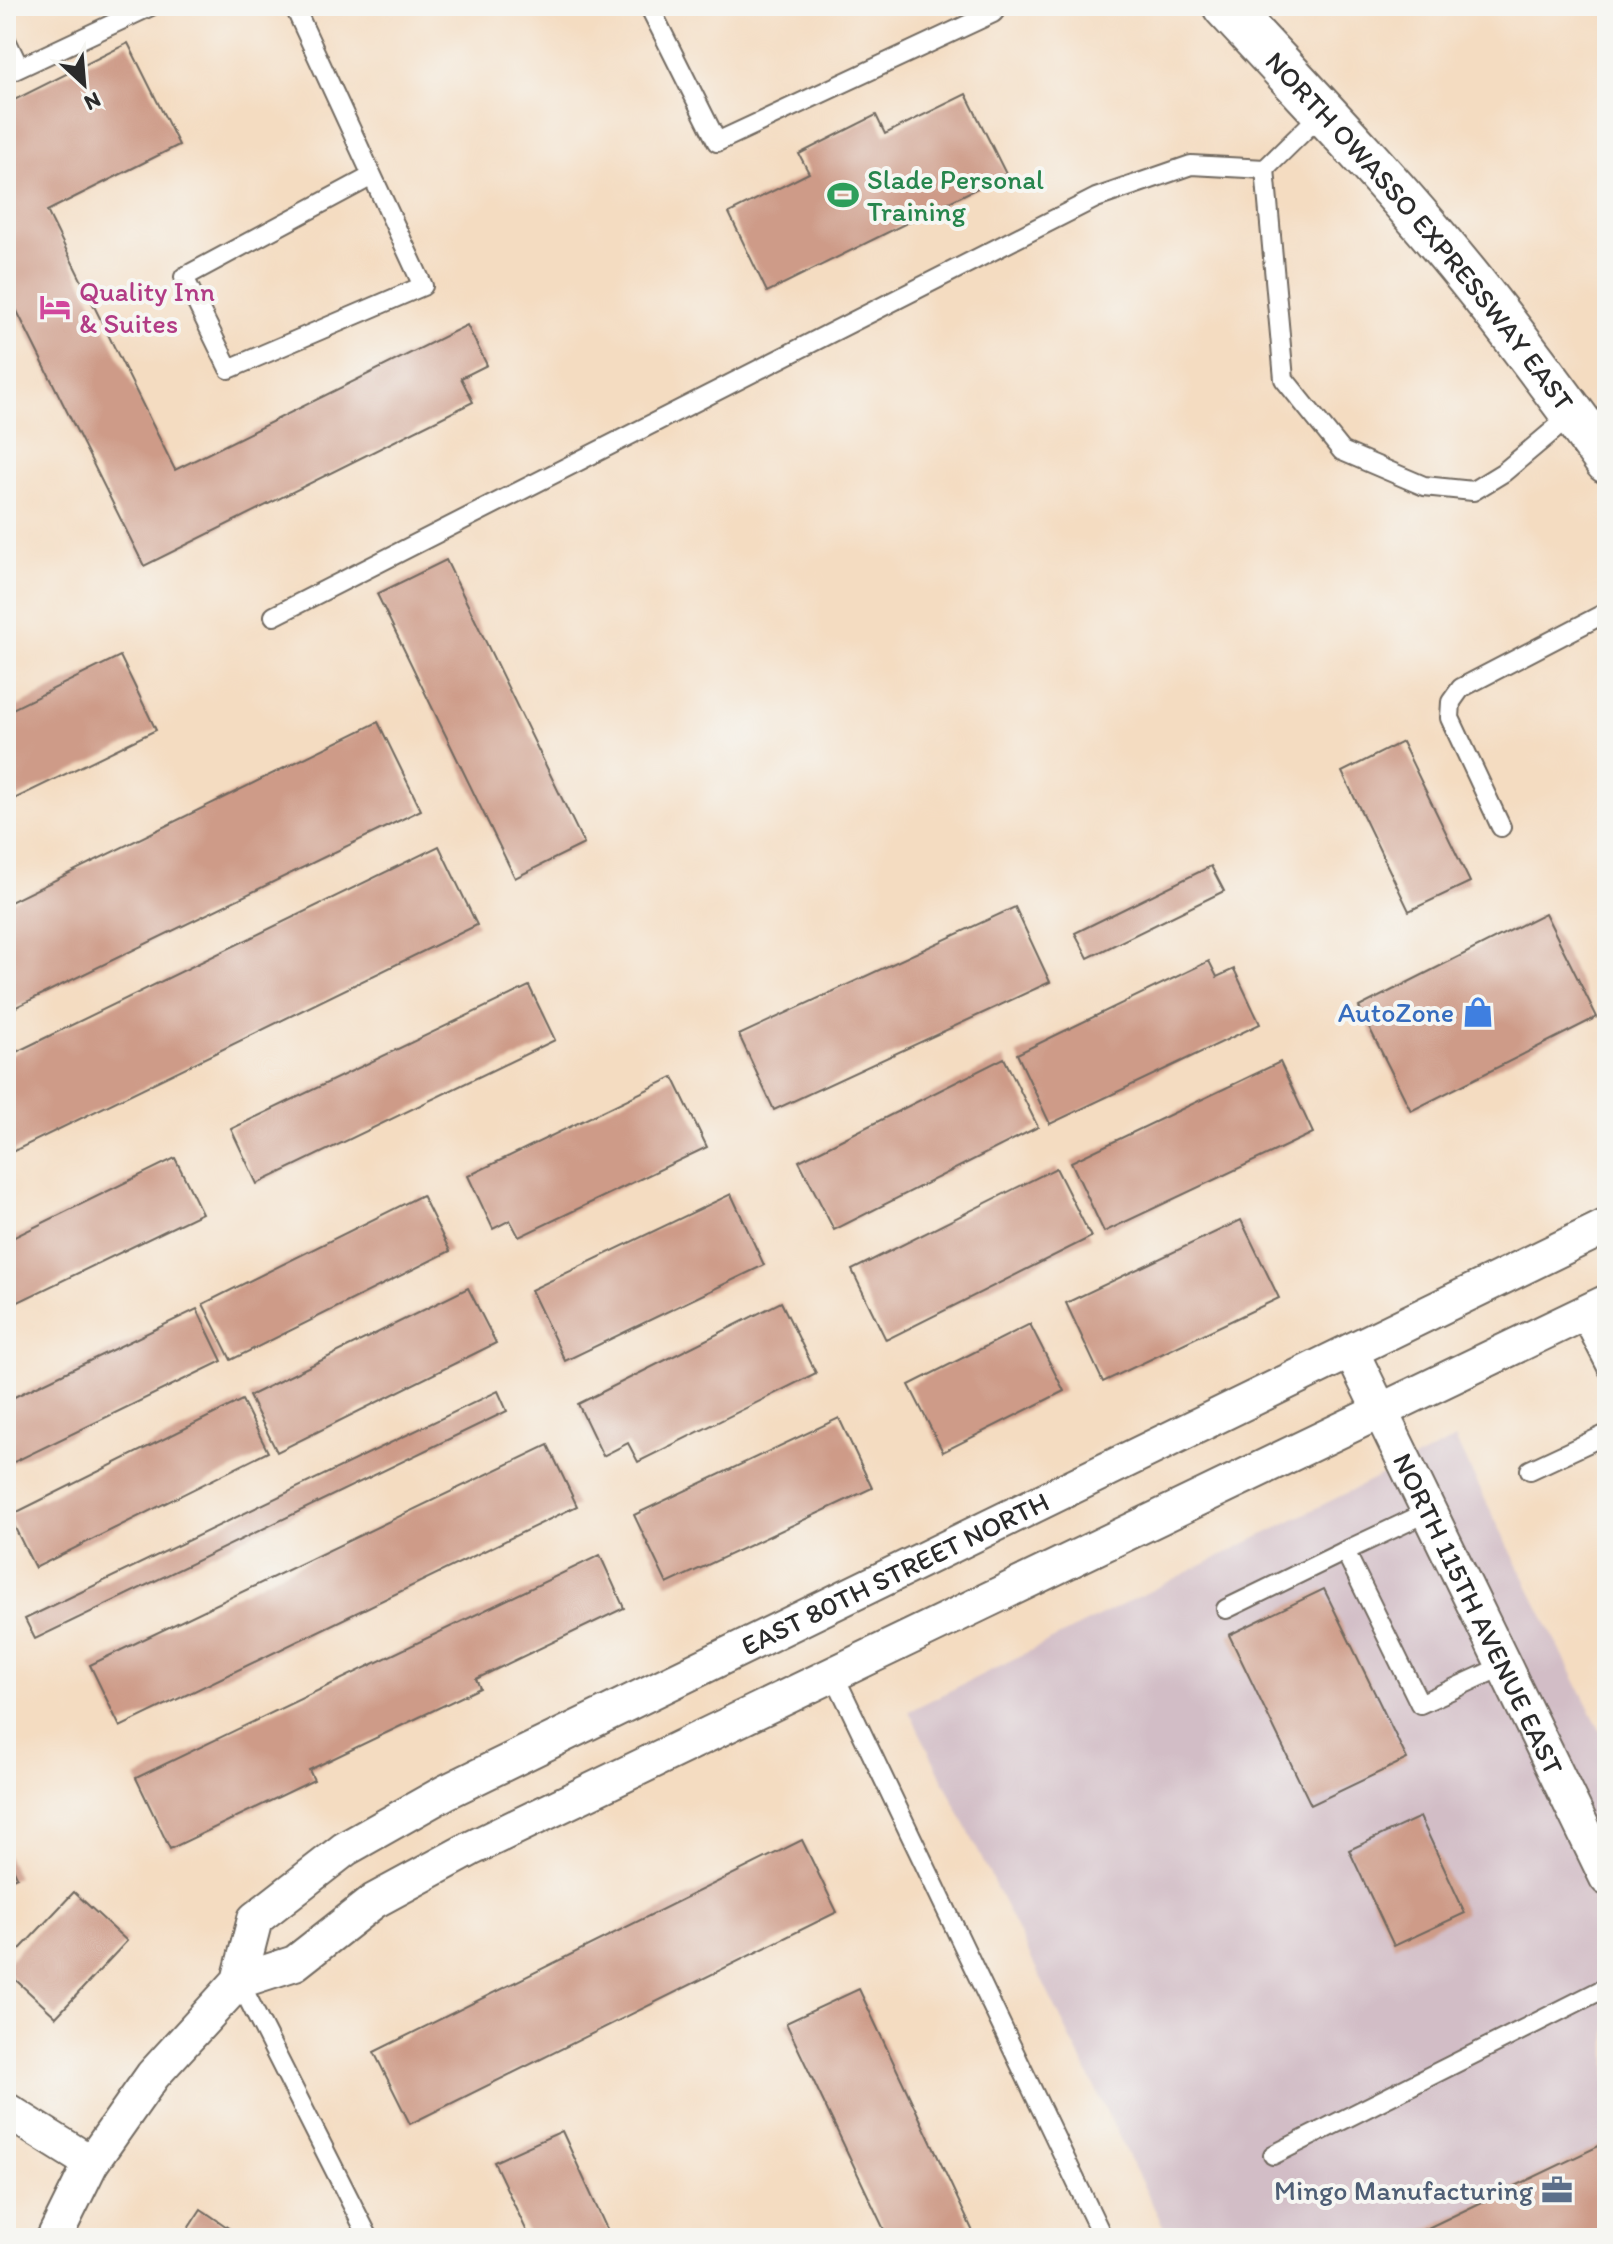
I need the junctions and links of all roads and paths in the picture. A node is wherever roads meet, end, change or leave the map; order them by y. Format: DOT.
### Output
graph roads {
  1 [pos="151,6"];
  2 [pos="294,6"];
  3 [pos="649,6"];
  4 [pos="999,6"];
  5 [pos="1225,6"];
  6 [pos="6,40"];
  7 [pos="13,70"];
  8 [pos="1323,112"];
  9 [pos="1265,169"];
  10 [pos="372,176"];
  11 [pos="1573,414"];
  12 [pos="1607,461"];
  13 [pos="1607,612"];
  14 [pos="274,616"];
  15 [pos="1501,827"];
  16 [pos="1607,1226"];
  17 [pos="1594,1309"];
  18 [pos="1351,1351"];
  19 [pos="1607,1368"];
  20 [pos="1379,1412"];
  21 [pos="1607,1434"];
  22 [pos="1530,1470"];
  23 [pos="1428,1512"];
  24 [pos="1345,1551"];
  25 [pos="1226,1609"];
  26 [pos="1503,1666"];
  27 [pos="834,1675"];
  28 [pos="1607,1878"];
  29 [pos="239,1981"];
  30 [pos="1607,1987"];
  31 [pos="6,2110"];
  32 [pos="1273,2155"];
  33 [pos="91,2163"];
  34 [pos="54,2238"];
  35 [pos="369,2238"];
  36 [pos="1103,2238"];
  1 -- 7 [label="lane"];
  2 -- 10 [label="lane"];
  3 -- 4 [label="lane"];
  5 -- 8 [label="street, NORTH OWASSO EXPRESSWAY EAST"];
  6 -- 7 [label="lane"];
  8 -- 9 [label="lane"];
  8 -- 11 [label="street, NORTH OWASSO EXPRESSWAY EAST"];
  9 -- 11 [label="lane"];
  9 -- 14 [label="lane"];
  10 -- 10 [label="lane"];
  11 -- 12 [label="street, NORTH OWASSO EXPRESSWAY EAST"];
  13 -- 15 [label="lane"];
  16 -- 18 [label="street, EAST 80TH STREET NORTH"];
  17 -- 19 [label="lane"];
  17 -- 20 [label="street, EAST 80TH STREET NORTH"];
  18 -- 20 [label="street, NORTH 115TH AVENUE EAST"];
  18 -- 29 [label="street, EAST 80TH STREET NORTH"];
  20 -- 23 [label="street, NORTH 115TH AVENUE EAST"];
  20 -- 27 [label="street, EAST 80TH STREET NORTH"];
  21 -- 22 [label="lane"];
  23 -- 24 [label="lane"];
  23 -- 26 [label="street, NORTH 115TH AVENUE EAST"];
  24 -- 25 [label="lane"];
  24 -- 26 [label="lane"];
  26 -- 28 [label="street, NORTH 115TH AVENUE EAST"];
  27 -- 29 [label="street, EAST 80TH STREET NORTH"];
  27 -- 36 [label="lane"];
  29 -- 33 [label="street, EAST 80TH STREET NORTH"];
  29 -- 35 [label="lane"];
  30 -- 32 [label="lane"];
  31 -- 33 [label="street"];
  33 -- 34 [label="street, EAST 80TH STREET NORTH"];
}
